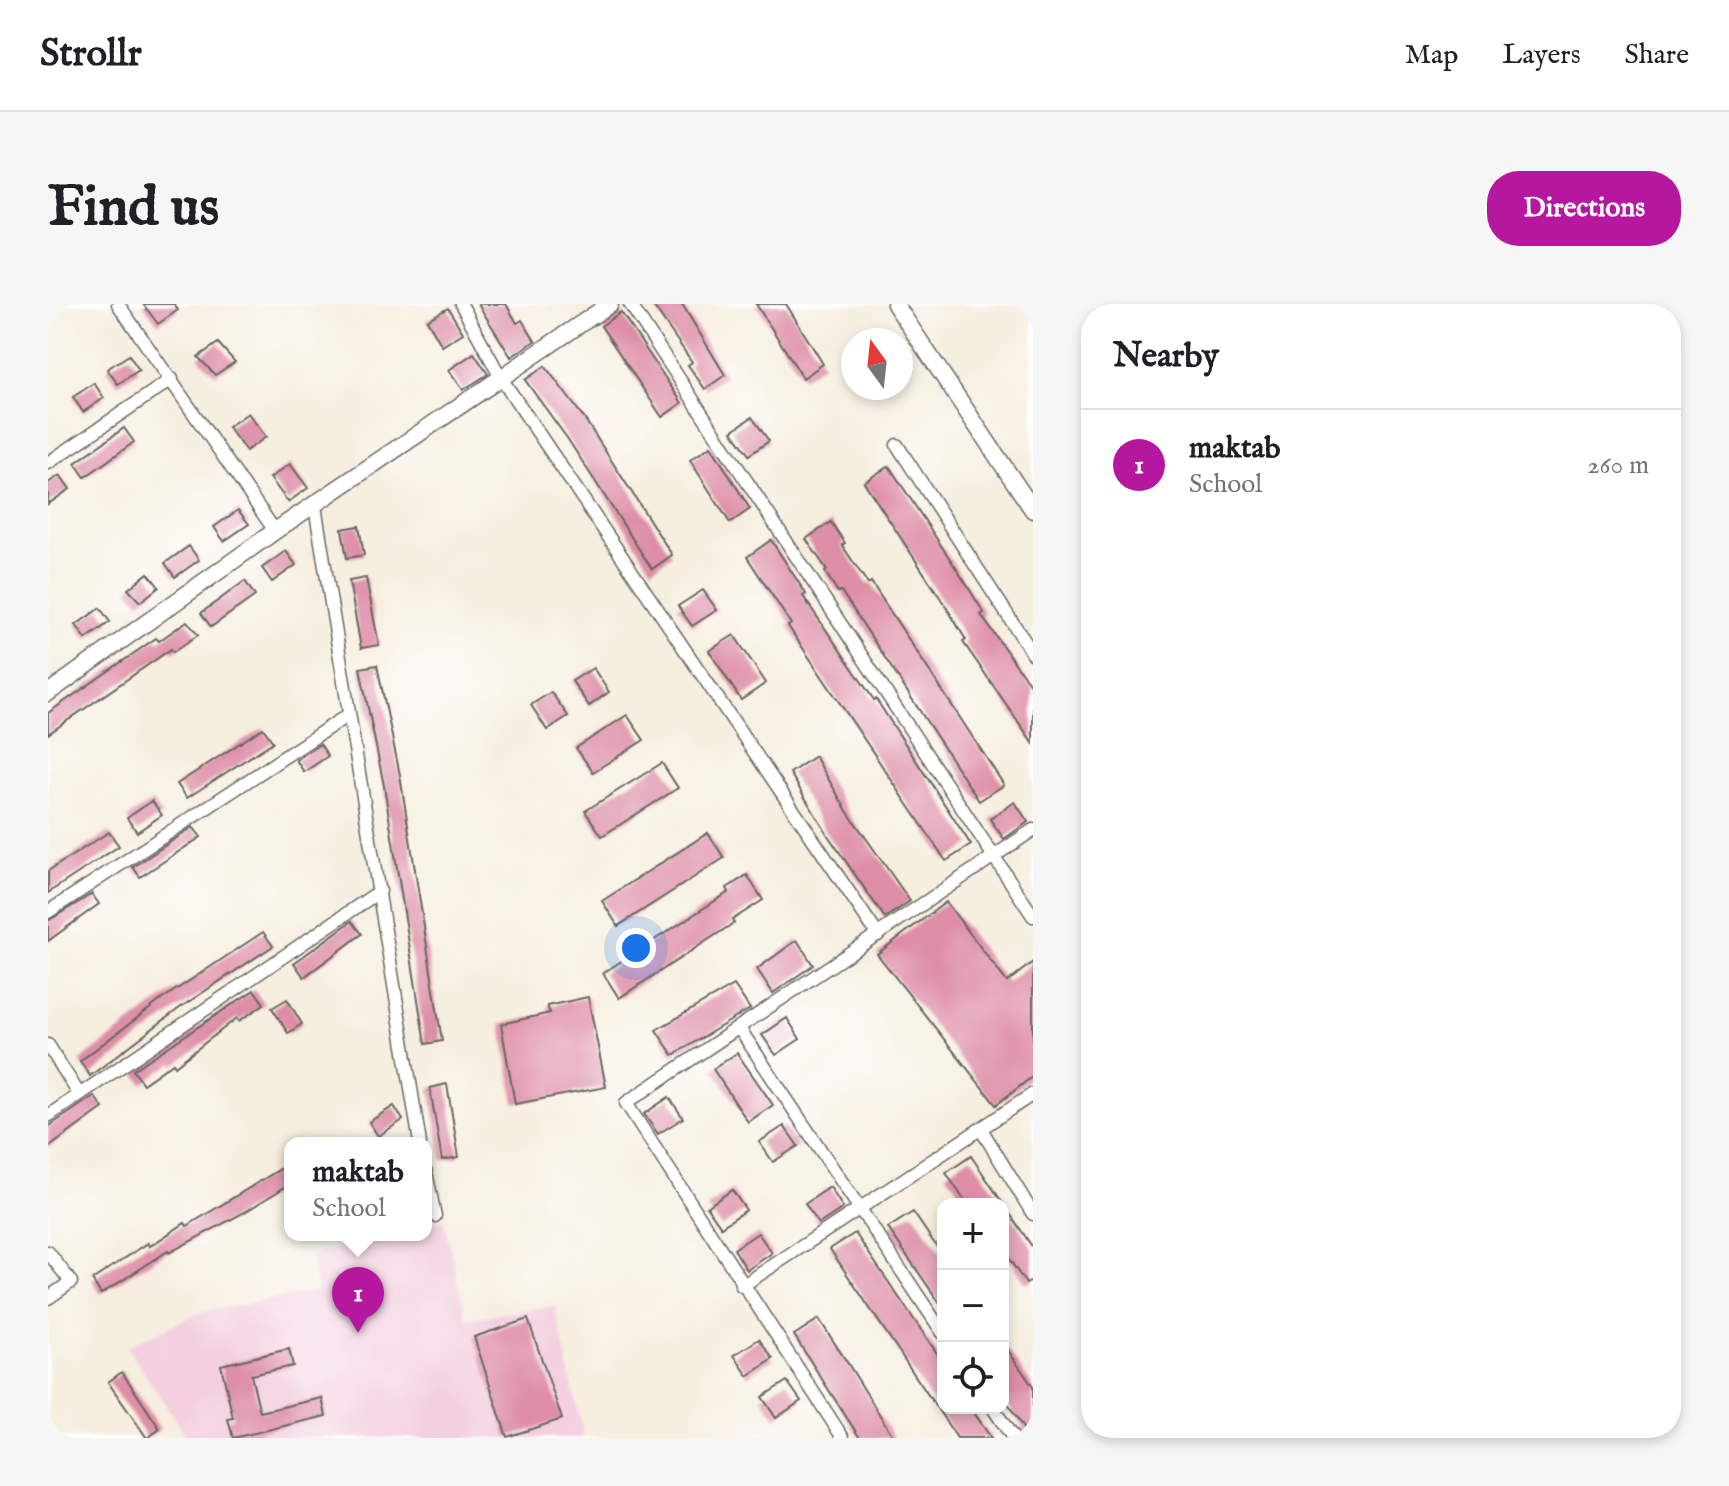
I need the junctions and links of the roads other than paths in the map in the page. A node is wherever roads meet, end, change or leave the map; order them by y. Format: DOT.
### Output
graph roads {
  1 [pos="118,304"];
  2 [pos="461,304"];
  3 [pos="610,304"];
  4 [pos="630,304"];
  5 [pos="895,304"];
  6 [pos="501,378"];
  7 [pos="172,379"];
  8 [pos="897,445"];
  9 [pos="48,463"];
  10 [pos="315,506"];
  11 [pos="1033,510"];
  12 [pos="275,531"];
  13 [pos="1033,654"];
  14 [pos="48,693"];
  15 [pos="348,715"];
  16 [pos="1033,830"];
  17 [pos="994,856"];
  18 [pos="380,891"];
  19 [pos="48,912"];
  20 [pos="1033,916"];
  21 [pos="878,935"];
  22 [pos="739,1028"];
  23 [pos="48,1045"];
  24 [pos="79,1094"];
  25 [pos="1033,1094"];
  26 [pos="48,1116"];
  27 [pos="981,1129"];
  28 [pos="419,1137"];
  29 [pos="432,1201"];
  30 [pos="861,1208"];
  31 [pos="1033,1214"];
  32 [pos="435,1216"];
  33 [pos="48,1252"];
  34 [pos="742,1286"];
  35 [pos="48,1298"];
  36 [pos="937,1324"];
  37 [pos="997,1414"];
  38 [pos="843,1438"];
  39 [pos="1013,1438"];
  1 -- 7 [label="street"];
  2 -- 6 [label="street"];
  3 -- 6 [label="street"];
  4 -- 17 [label="street"];
  5 -- 11 [label="street"];
  6 -- 10 [label="street"];
  6 -- 21 [label="street"];
  7 -- 9 [label="street"];
  7 -- 12 [label="street"];
  8 -- 13 [label="street"];
  10 -- 12 [label="street"];
  10 -- 15 [label="street"];
  12 -- 14 [label="street"];
  15 -- 18 [label="street"];
  15 -- 19 [label="street"];
  16 -- 17 [label="street"];
  17 -- 20 [label="street"];
  17 -- 21 [label="street"];
  18 -- 24 [label="street"];
  18 -- 28 [label="street"];
  21 -- 22 [label="street"];
  22 -- 30 [label="street"];
  22 -- 34 [label="street"];
  23 -- 24 [label="street"];
  24 -- 26 [label="street"];
  25 -- 27 [label="street"];
  27 -- 30 [label="street"];
  27 -- 31 [label="street"];
  29 -- 32 [label="street"];
  30 -- 34 [label="street"];
  30 -- 36 [label="street"];
  33 -- 35 [label="street"];
  34 -- 38 [label="street"];
  37 -- 39 [label="street"];
}
